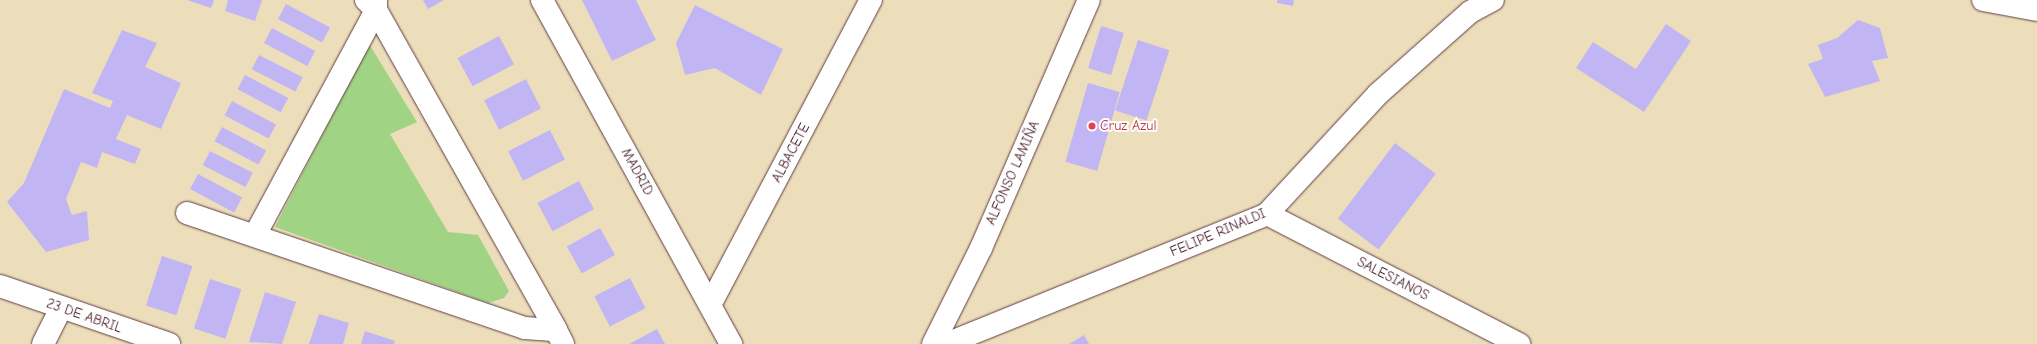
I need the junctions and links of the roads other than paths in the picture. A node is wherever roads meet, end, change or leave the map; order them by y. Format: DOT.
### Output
graph roads {
  1 [pos="542,0"];
  2 [pos="871,0"];
  3 [pos="1089,0"];
  4 [pos="1493,0"];
  5 [pos="1983,0"];
  6 [pos="373,3"];
  7 [pos="2012,3"];
  8 [pos="2037,10"];
  9 [pos="187,213"];
  10 [pos="1267,214"];
  11 [pos="255,236"];
  12 [pos="0,286"];
  13 [pos="710,305"];
  14 [pos="61,308"];
  15 [pos="559,337"];
  16 [pos="43,344"];
  17 [pos="169,344"];
  18 [pos="732,344"];
  19 [pos="933,344"];
  20 [pos="946,344"];
  21 [pos="1520,344"];
  1 -- 13 [label="street, MADRID"];
  2 -- 13 [label="street, ALBACETE"];
  3 -- 19 [label="street, ALFONSO LAMIÑA"];
  4 -- 10 [label="street, FELIPE RINALDI"];
  5 -- 7 [label="street"];
  6 -- 11 [label="street"];
  6 -- 15 [label="street"];
  7 -- 8 [label="street"];
  9 -- 11 [label="street"];
  10 -- 20 [label="street, FELIPE RINALDI"];
  10 -- 21 [label="street, SALESIANOS"];
  11 -- 15 [label="street"];
  12 -- 14 [label="street, 23 DE ABRIL"];
  13 -- 18 [label="street, MADRID"];
  14 -- 16 [label="street"];
  14 -- 17 [label="street, 23 DE ABRIL"];
}
